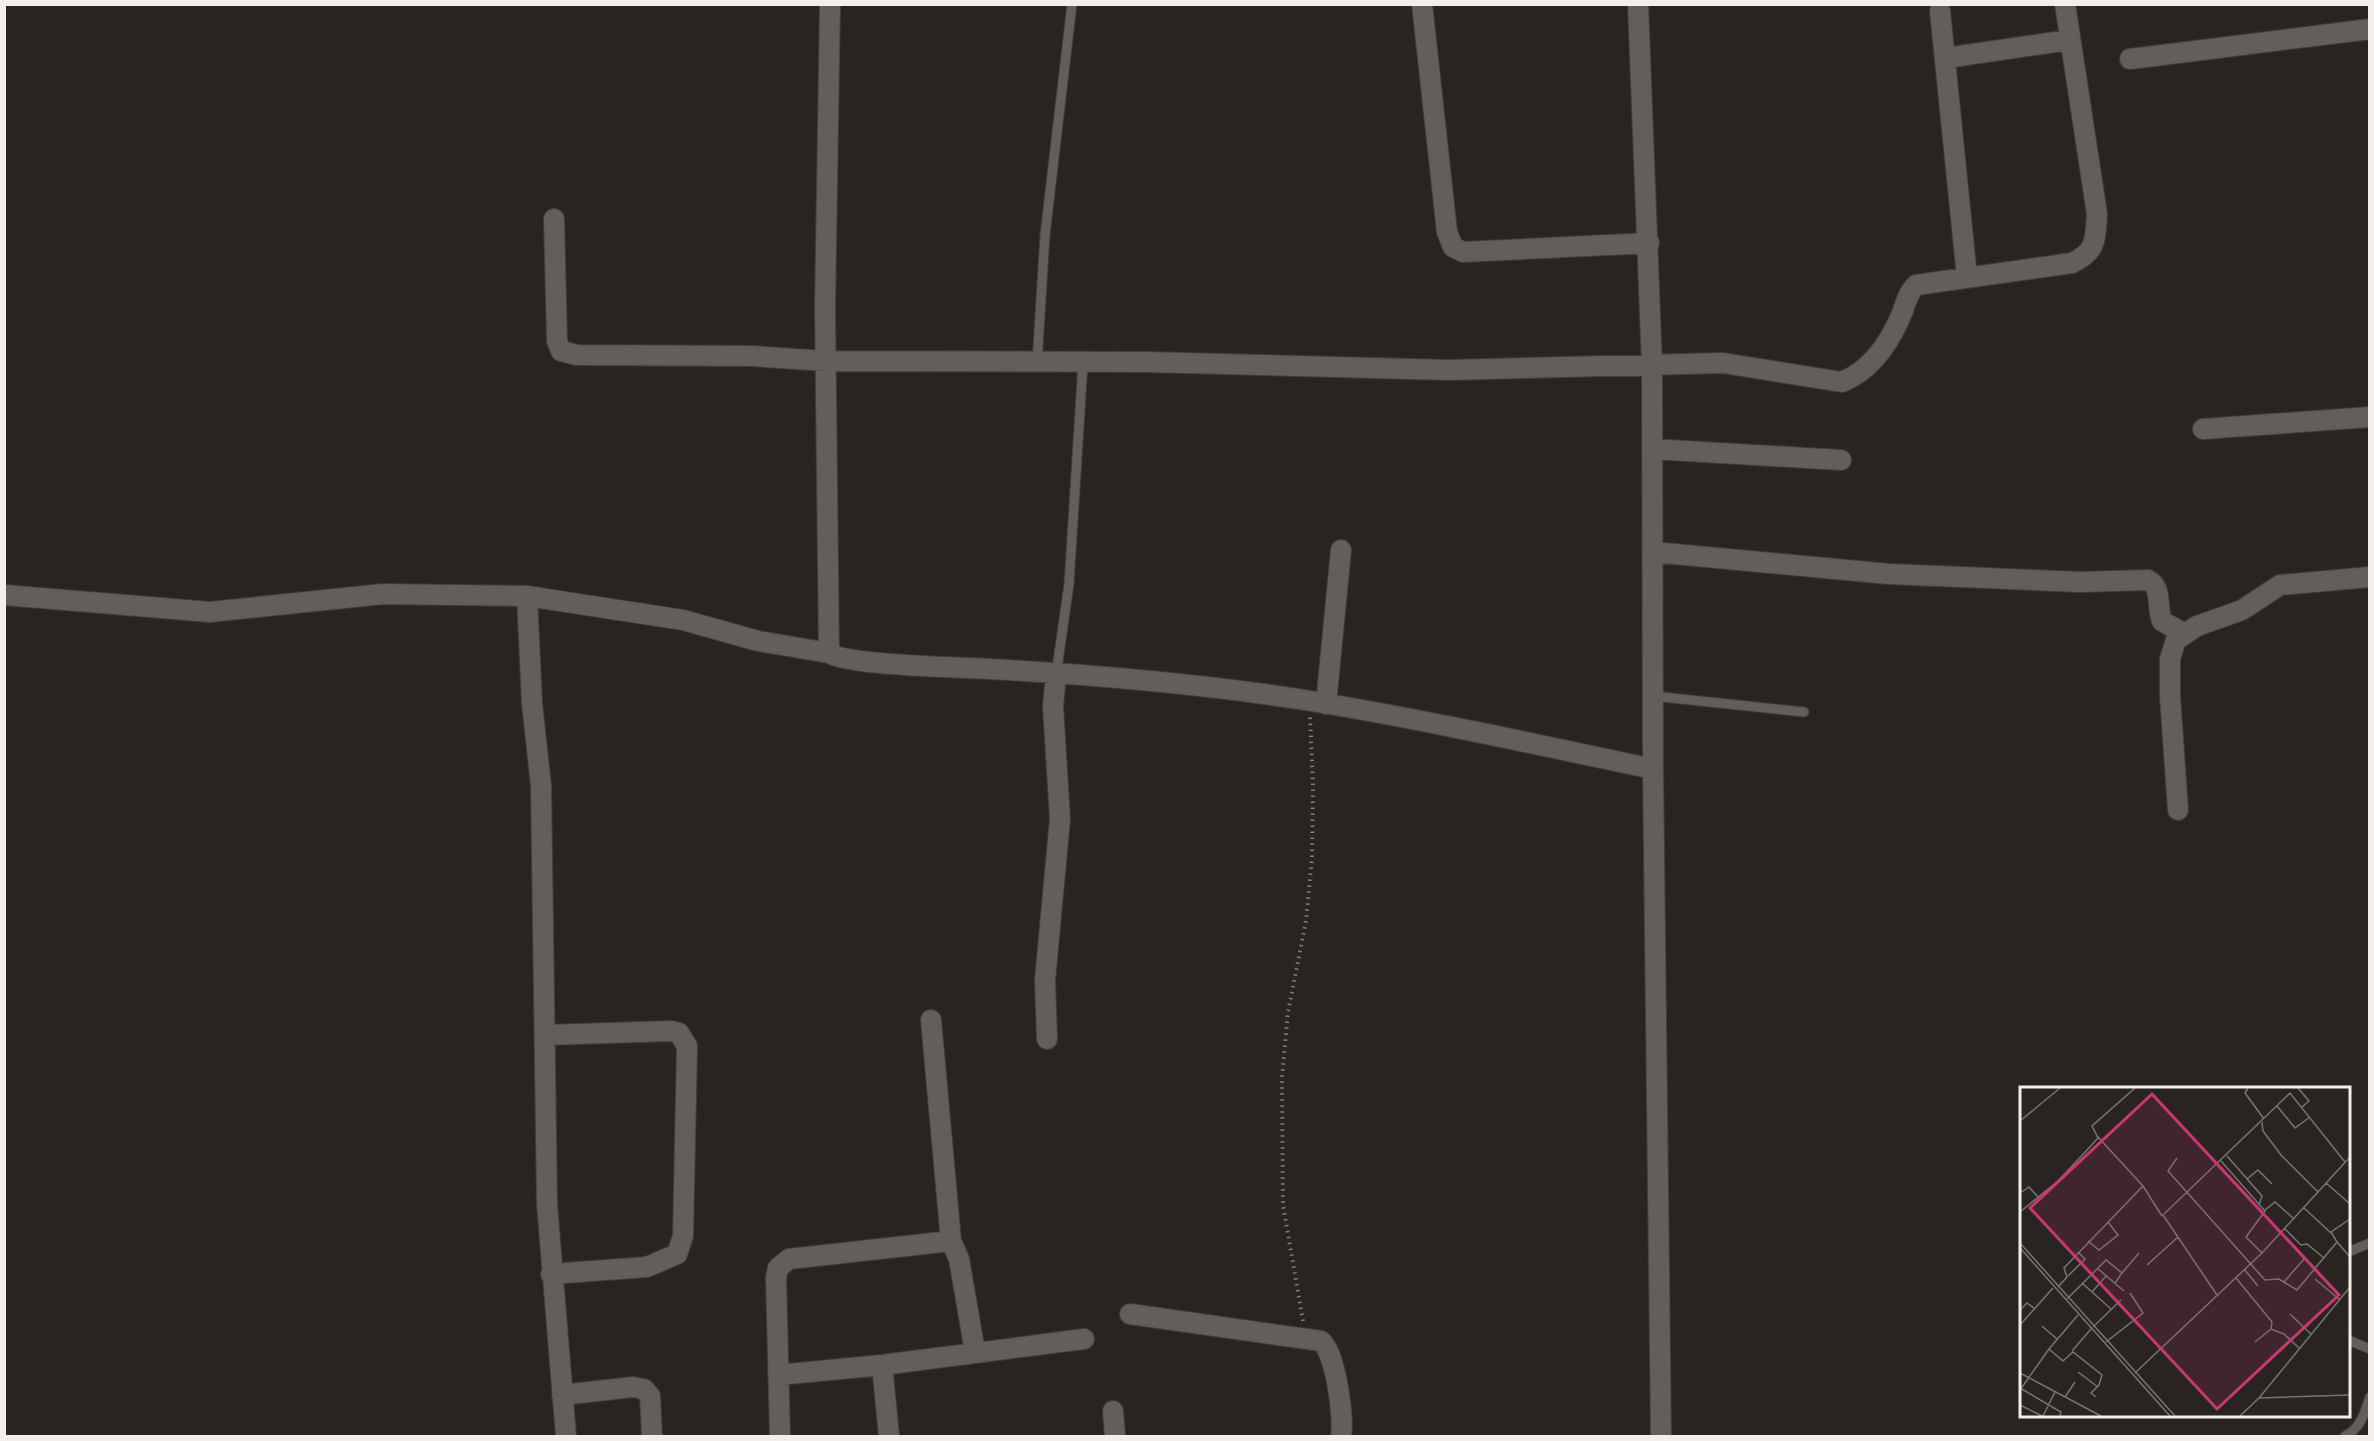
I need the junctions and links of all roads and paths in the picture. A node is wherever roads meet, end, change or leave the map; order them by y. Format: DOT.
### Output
graph roads {
  1 [pos="830,4"];
  2 [pos="1072,4"];
  3 [pos="1422,4"];
  4 [pos="1638,4"];
  5 [pos="2065,4"];
  6 [pos="1940,11"];
  7 [pos="2370,29"];
  8 [pos="2070,40"];
  9 [pos="1945,58"];
  10 [pos="2130,58"];
  11 [pos="554,219"];
  12 [pos="1649,243"];
  13 [pos="1967,278"];
  14 [pos="826,360"];
  15 [pos="1037,363"];
  16 [pos="1083,363"];
  17 [pos="1652,366"];
  18 [pos="2370,417"];
  19 [pos="2203,429"];
  20 [pos="1652,449"];
  21 [pos="1841,460"];
  22 [pos="1341,549"];
  23 [pos="1653,552"];
  24 [pos="2370,577"];
  25 [pos="4,595"];
  26 [pos="527,596"];
  27 [pos="2183,633"];
  28 [pos="829,652"];
  29 [pos="1056,675"];
  30 [pos="1653,696"];
  31 [pos="1318,702"];
  32 [pos="1804,712"];
  33 [pos="1653,769"];
  34 [pos="2178,810"];
  35 [pos="931,1020"];
  36 [pos="546,1035"];
  37 [pos="1047,1039"];
  38 [pos="951,1241"];
  39 [pos="2370,1243"];
  40 [pos="2350,1252"];
  41 [pos="551,1274"];
  42 [pos="1130,1314"];
  43 [pos="1084,1339"];
  44 [pos="1307,1339"];
  45 [pos="2350,1341"];
  46 [pos="2370,1349"];
  47 [pos="975,1352"];
  48 [pos="882,1365"];
  49 [pos="778,1375"];
  50 [pos="562,1395"];
  51 [pos="2370,1397"];
  52 [pos="1113,1411"];
  53 [pos="566,1437"];
  54 [pos="652,1437"];
  55 [pos="780,1437"];
  56 [pos="889,1437"];
  57 [pos="1115,1437"];
  58 [pos="1341,1437"];
  59 [pos="1661,1437"];
  60 [pos="2345,1437"];
  1 -- 14 [label="street"];
  2 -- 15 [label="lane"];
  3 -- 12 [label="street"];
  4 -- 12 [label="street"];
  5 -- 8 [label="street"];
  6 -- 9 [label="street"];
  7 -- 10 [label="street"];
  8 -- 9 [label="street"];
  8 -- 13 [label="street"];
  9 -- 13 [label="street"];
  11 -- 14 [label="street"];
  12 -- 17 [label="street"];
  13 -- 17 [label="street"];
  14 -- 15 [label="street"];
  14 -- 28 [label="street"];
  15 -- 16 [label="street"];
  16 -- 17 [label="street"];
  16 -- 29 [label="lane"];
  17 -- 20 [label="street"];
  18 -- 19 [label="street"];
  20 -- 21 [label="street"];
  20 -- 23 [label="street"];
  22 -- 31 [label="street"];
  23 -- 27 [label="street"];
  23 -- 30 [label="street"];
  24 -- 27 [label="street"];
  25 -- 26 [label="street"];
  26 -- 28 [label="street"];
  26 -- 36 [label="street"];
  27 -- 34 [label="street"];
  28 -- 29 [label="street"];
  29 -- 31 [label="street"];
  29 -- 37 [label="street"];
  30 -- 32 [label="lane"];
  30 -- 33 [label="street"];
  31 -- 33 [label="street"];
  31 -- 44 [label="path"];
  33 -- 59 [label="street"];
  35 -- 38 [label="street"];
  36 -- 41 [label="street"];
  36 -- 41 [label="street"];
  38 -- 47 [label="street"];
  38 -- 49 [label="street"];
  39 -- 40 [label="lane"];
  41 -- 50 [label="street"];
  42 -- 44 [label="street"];
  43 -- 47 [label="street"];
  44 -- 58 [label="street"];
  45 -- 46 [label="lane"];
  47 -- 48 [label="street"];
  48 -- 49 [label="street"];
  48 -- 56 [label="street"];
  49 -- 55 [label="street"];
  50 -- 53 [label="street"];
  50 -- 54 [label="street"];
  51 -- 60 [label="lane"];
  52 -- 57 [label="street"];
}
